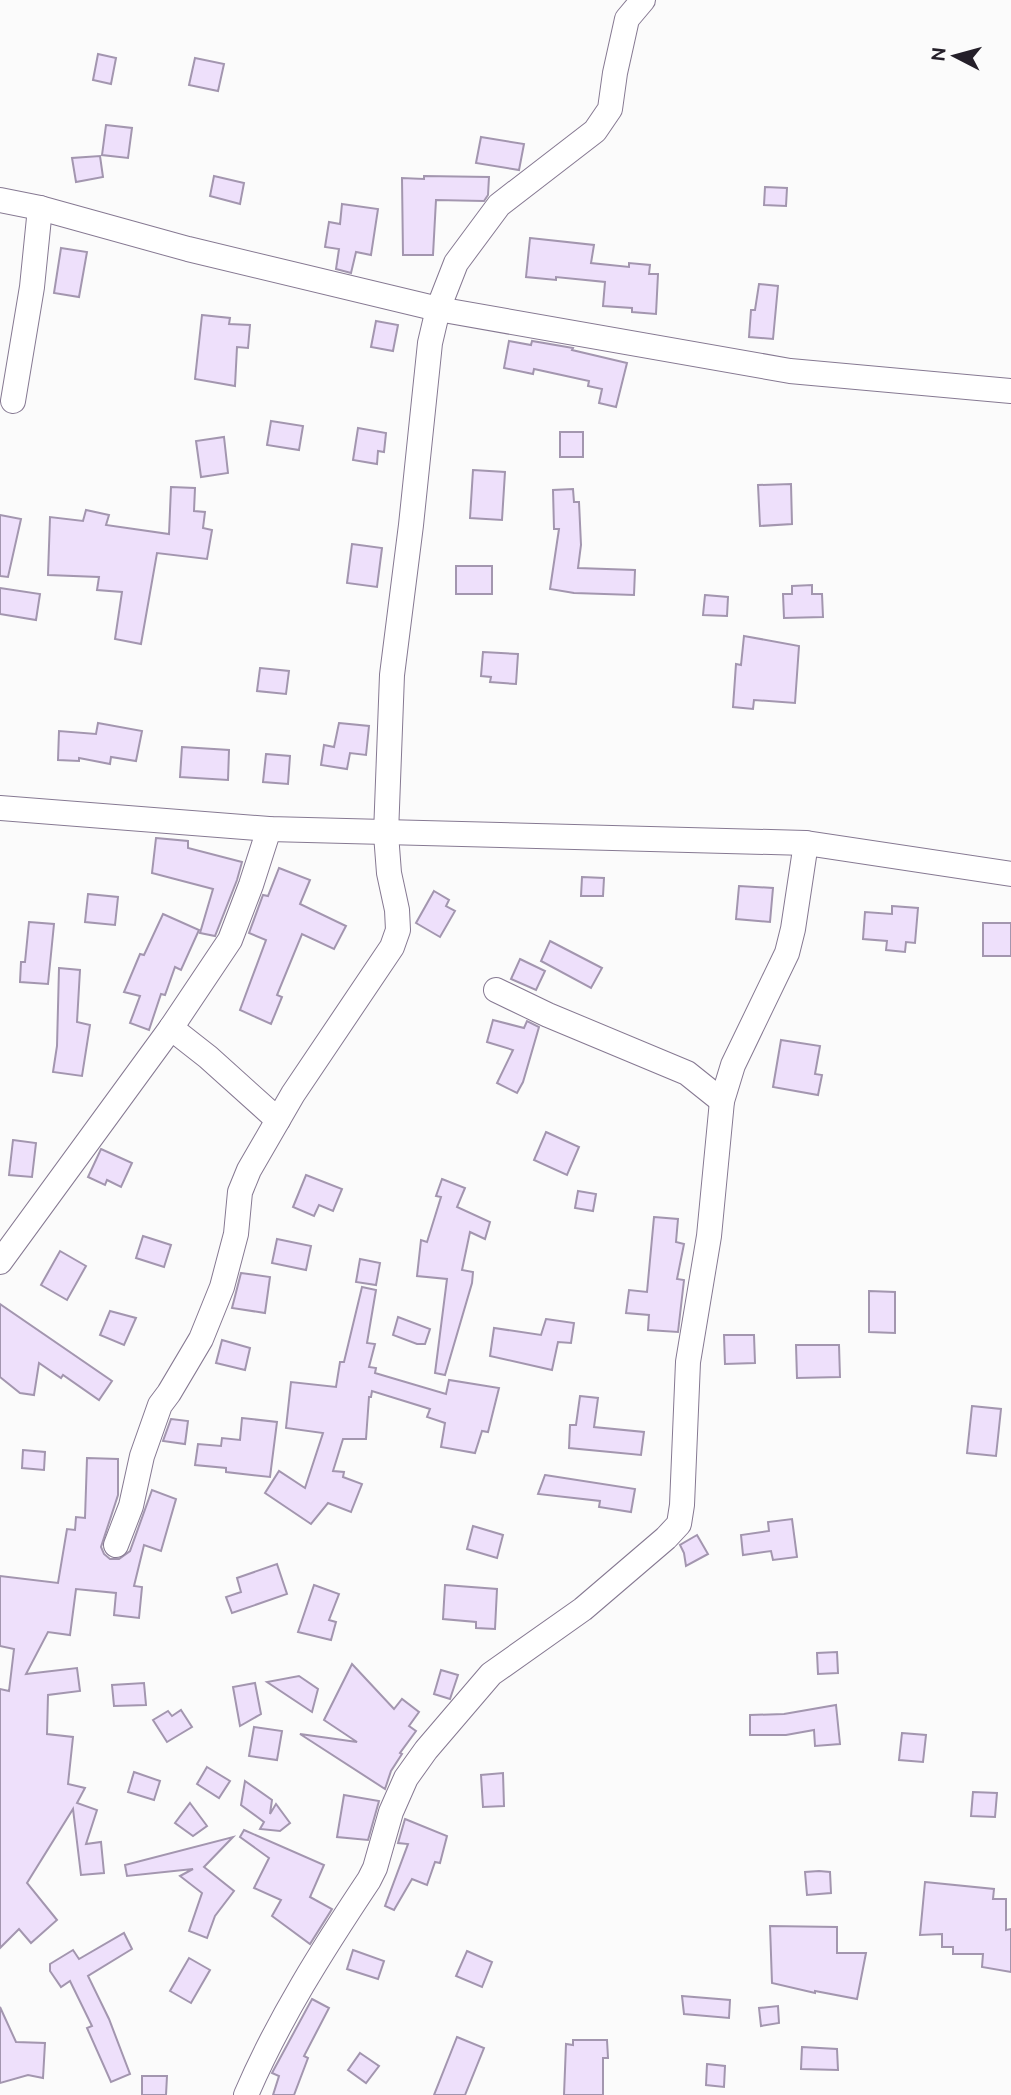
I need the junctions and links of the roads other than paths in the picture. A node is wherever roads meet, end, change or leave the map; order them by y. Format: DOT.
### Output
graph roads {
  1 [pos="643,0"];
  2 [pos="0,200"];
  3 [pos="40,208"];
  4 [pos="438,309"];
  5 [pos="1011,391"];
  6 [pos="13,401"];
  7 [pos="0,808"];
  8 [pos="269,829"];
  9 [pos="386,834"];
  10 [pos="806,843"];
  11 [pos="1011,874"];
  12 [pos="496,990"];
  13 [pos="171,1028"];
  14 [pos="722,1101"];
  15 [pos="278,1120"];
  16 [pos="0,1262"];
  17 [pos="116,1545"];
  18 [pos="246,2095"];
  1 -- 4 [label="street"];
  2 -- 3 [label="street"];
  3 -- 4 [label="street"];
  3 -- 6 [label="street"];
  4 -- 5 [label="street"];
  4 -- 9 [label="street"];
  7 -- 8 [label="street"];
  8 -- 9 [label="street"];
  8 -- 13 [label="street"];
  9 -- 10 [label="street"];
  9 -- 15 [label="street"];
  10 -- 11 [label="street"];
  10 -- 14 [label="street"];
  12 -- 14 [label="street"];
  13 -- 15 [label="street"];
  13 -- 16 [label="street"];
  14 -- 18 [label="street"];
  15 -- 17 [label="street"];
}
